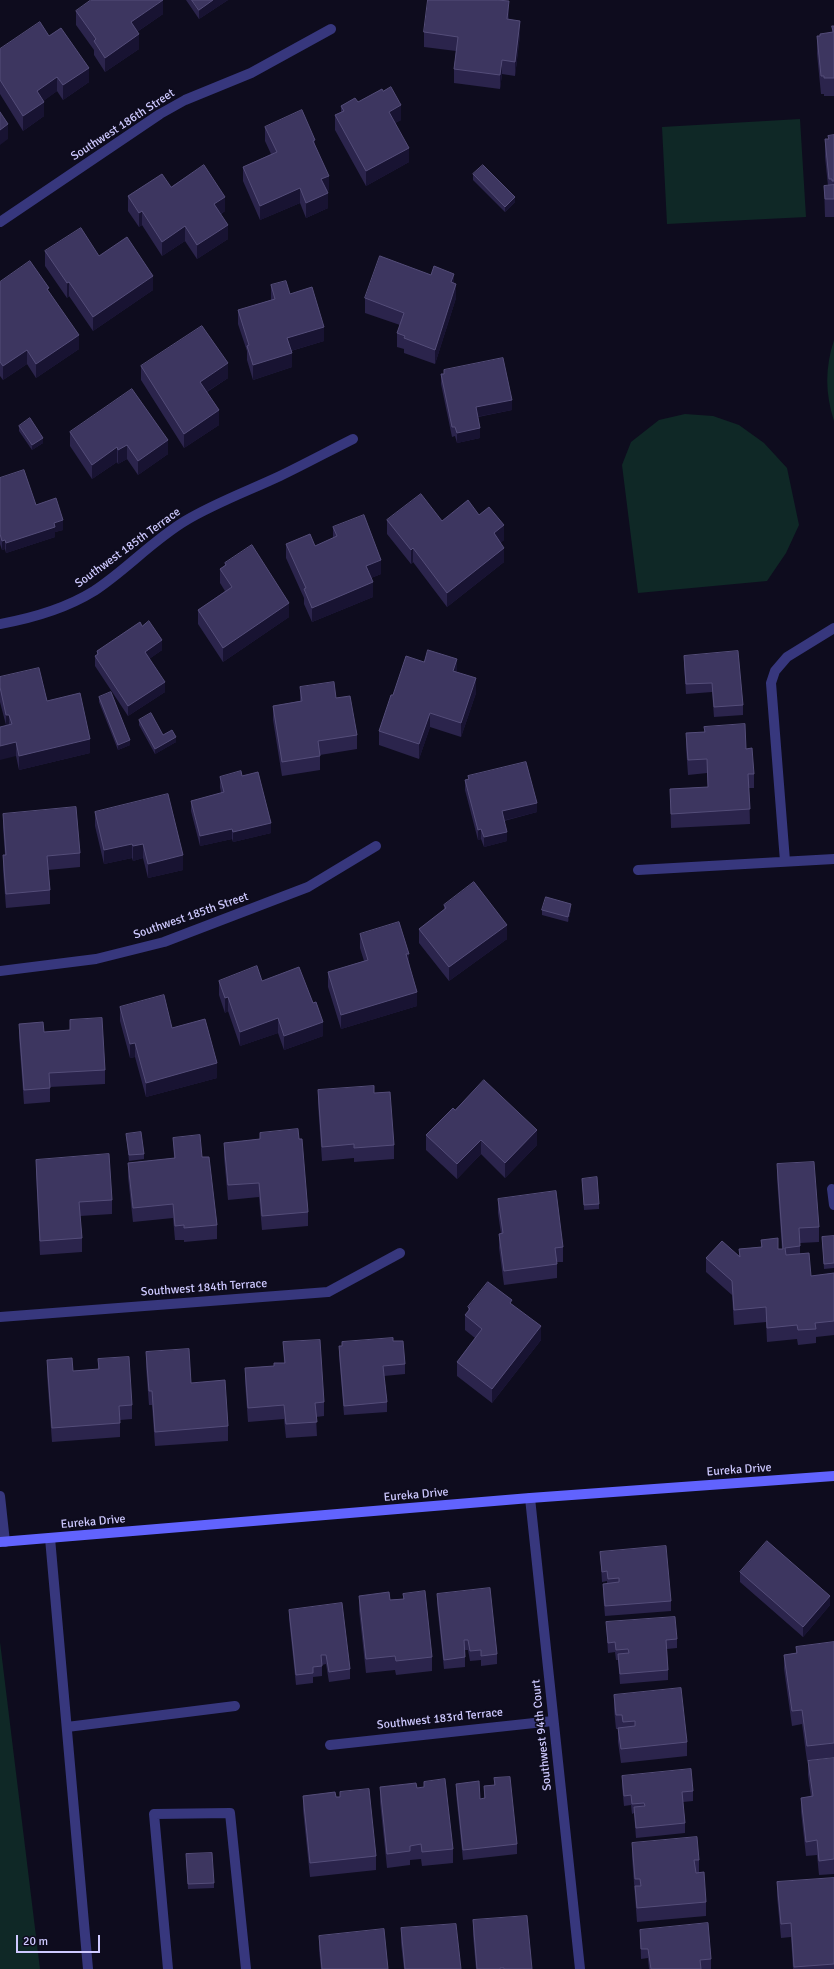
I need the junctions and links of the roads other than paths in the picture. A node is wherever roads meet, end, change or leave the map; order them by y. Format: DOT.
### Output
graph roads {
  1 [pos="331,29"];
  2 [pos="0,222"];
  3 [pos="353,439"];
  4 [pos="0,624"];
  5 [pos="834,628"];
  6 [pos="376,846"];
  7 [pos="834,859"];
  8 [pos="785,861"];
  9 [pos="638,870"];
  10 [pos="0,971"];
  11 [pos="832,1189"];
  12 [pos="834,1205"];
  13 [pos="400,1253"];
  14 [pos="0,1317"];
  15 [pos="834,1476"];
  16 [pos="0,1496"];
  17 [pos="530,1498"];
  18 [pos="50,1538"];
  19 [pos="2,1542"];
  20 [pos="235,1706"];
  21 [pos="554,1721"];
  22 [pos="67,1727"];
  23 [pos="330,1745"];
  24 [pos="88,1969"];
  25 [pos="168,1969"];
  26 [pos="246,1969"];
  27 [pos="580,1969"];
  1 -- 2 [label="street, Southwest 186th Street"];
  3 -- 4 [label="street, Southwest 185th Terrace"];
  5 -- 8 [label="street"];
  6 -- 10 [label="street, Southwest 185th Street"];
  7 -- 8 [label="street"];
  8 -- 9 [label="street"];
  11 -- 12 [label="street"];
  13 -- 14 [label="street, Southwest 184th Terrace"];
  15 -- 17 [label="main road, Eureka Drive"];
  16 -- 19 [label="street"];
  17 -- 18 [label="main road, Eureka Drive"];
  17 -- 21 [label="street, Southwest 94th Court"];
  18 -- 19 [label="main road, Eureka Drive"];
  18 -- 22 [label="street"];
  20 -- 22 [label="street"];
  21 -- 23 [label="street, Southwest 183rd Terrace"];
  21 -- 27 [label="street, Southwest 94th Court"];
  22 -- 24 [label="street"];
  25 -- 26 [label="street"];
}
